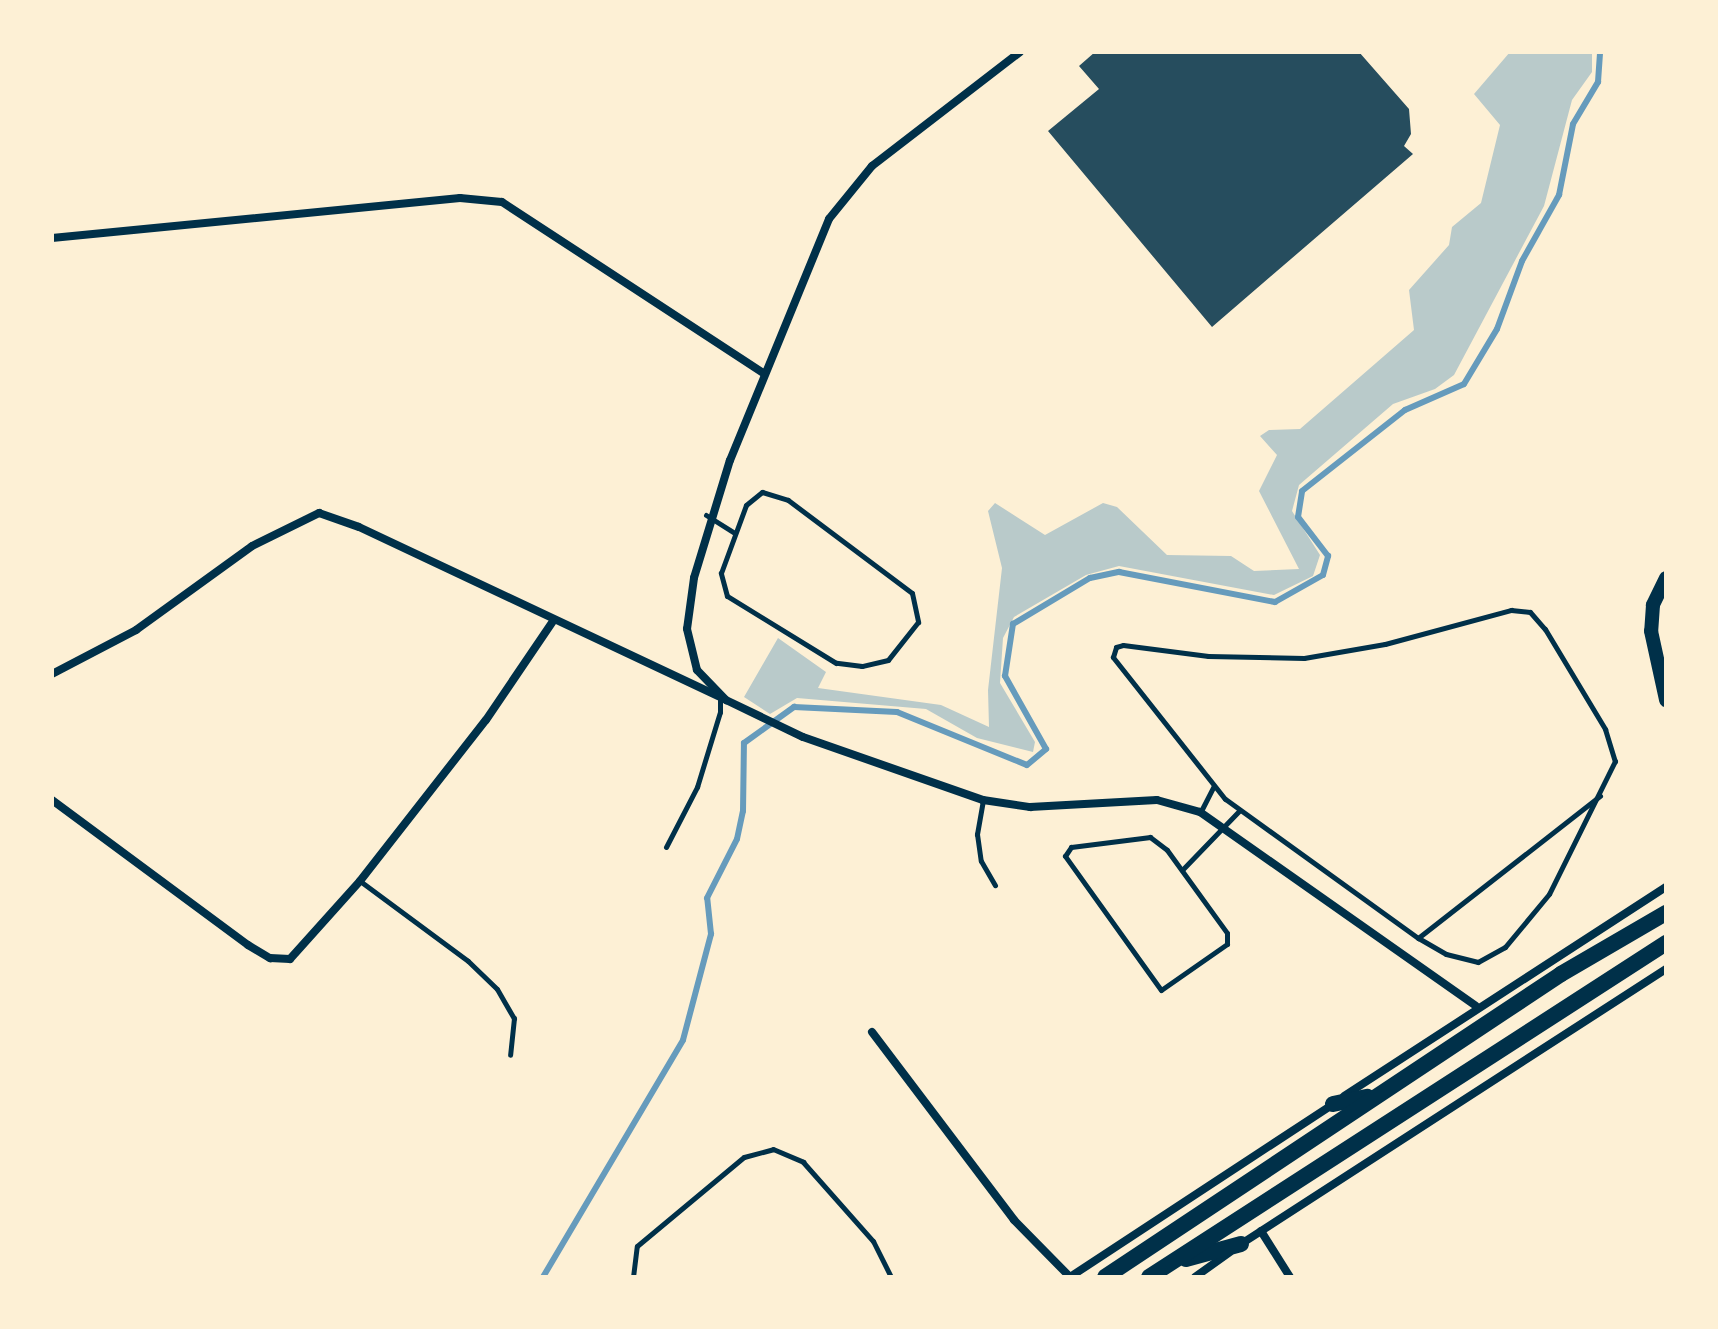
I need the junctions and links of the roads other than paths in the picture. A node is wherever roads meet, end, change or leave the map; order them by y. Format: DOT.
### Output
graph roads {
  1 [pos="1020,52"];
  2 [pos="52,238"];
  3 [pos="763,373"];
  4 [pos="709,517"];
  5 [pos="735,533"];
  6 [pos="1666,578"];
  7 [pos="553,621"];
  8 [pos="52,674"];
  9 [pos="723,699"];
  10 [pos="1666,700"];
  11 [pos="1214,786"];
  12 [pos="1602,795"];
  13 [pos="52,800"];
  14 [pos="983,800"];
  15 [pos="1240,810"];
  16 [pos="1200,812"];
  17 [pos="1226,827"];
  18 [pos="666,847"];
  19 [pos="1182,870"];
  20 [pos="360,881"];
  21 [pos="995,885"];
  22 [pos="1666,887"];
  23 [pos="1666,913"];
  24 [pos="1418,938"];
  25 [pos="1666,943"];
  26 [pos="1666,969"];
  27 [pos="1476,1006"];
  28 [pos="872,1032"];
  29 [pos="510,1055"];
  30 [pos="1387,1089"];
  31 [pos="1333,1104"];
  32 [pos="1261,1231"];
  33 [pos="1241,1244"];
  34 [pos="1166,1266"];
  35 [pos="633,1277"];
  36 [pos="891,1277"];
  37 [pos="1070,1277"];
  38 [pos="1105,1277"];
  39 [pos="1149,1277"];
  40 [pos="1195,1277"];
  41 [pos="1290,1277"];
  1 -- 3 [label="street"];
  2 -- 3 [label="street"];
  3 -- 4 [label="street"];
  4 -- 5 [label="lane"];
  4 -- 9 [label="street"];
  5 -- 5 [label="lane"];
  6 -- 10 [label="main road"];
  7 -- 8 [label="street"];
  7 -- 9 [label="street"];
  7 -- 20 [label="street"];
  9 -- 14 [label="street"];
  9 -- 18 [label="lane"];
  11 -- 12 [label="lane"];
  11 -- 15 [label="lane"];
  11 -- 16 [label="lane"];
  12 -- 24 [label="lane"];
  12 -- 24 [label="lane"];
  13 -- 20 [label="street"];
  14 -- 16 [label="street"];
  14 -- 21 [label="lane"];
  15 -- 17 [label="lane"];
  15 -- 24 [label="lane"];
  16 -- 17 [label="street"];
  17 -- 19 [label="lane"];
  17 -- 27 [label="street"];
  19 -- 19 [label="lane"];
  20 -- 29 [label="lane"];
  22 -- 27 [label="street"];
  23 -- 30 [label="main road"];
  25 -- 34 [label="main road"];
  26 -- 32 [label="street"];
  27 -- 31 [label="street"];
  28 -- 37 [label="street"];
  30 -- 31 [label="main road"];
  30 -- 38 [label="main road"];
  31 -- 37 [label="street"];
  32 -- 33 [label="street"];
  32 -- 41 [label="street"];
  33 -- 34 [label="main road"];
  33 -- 40 [label="street"];
  34 -- 39 [label="main road"];
  35 -- 36 [label="lane"];
}
